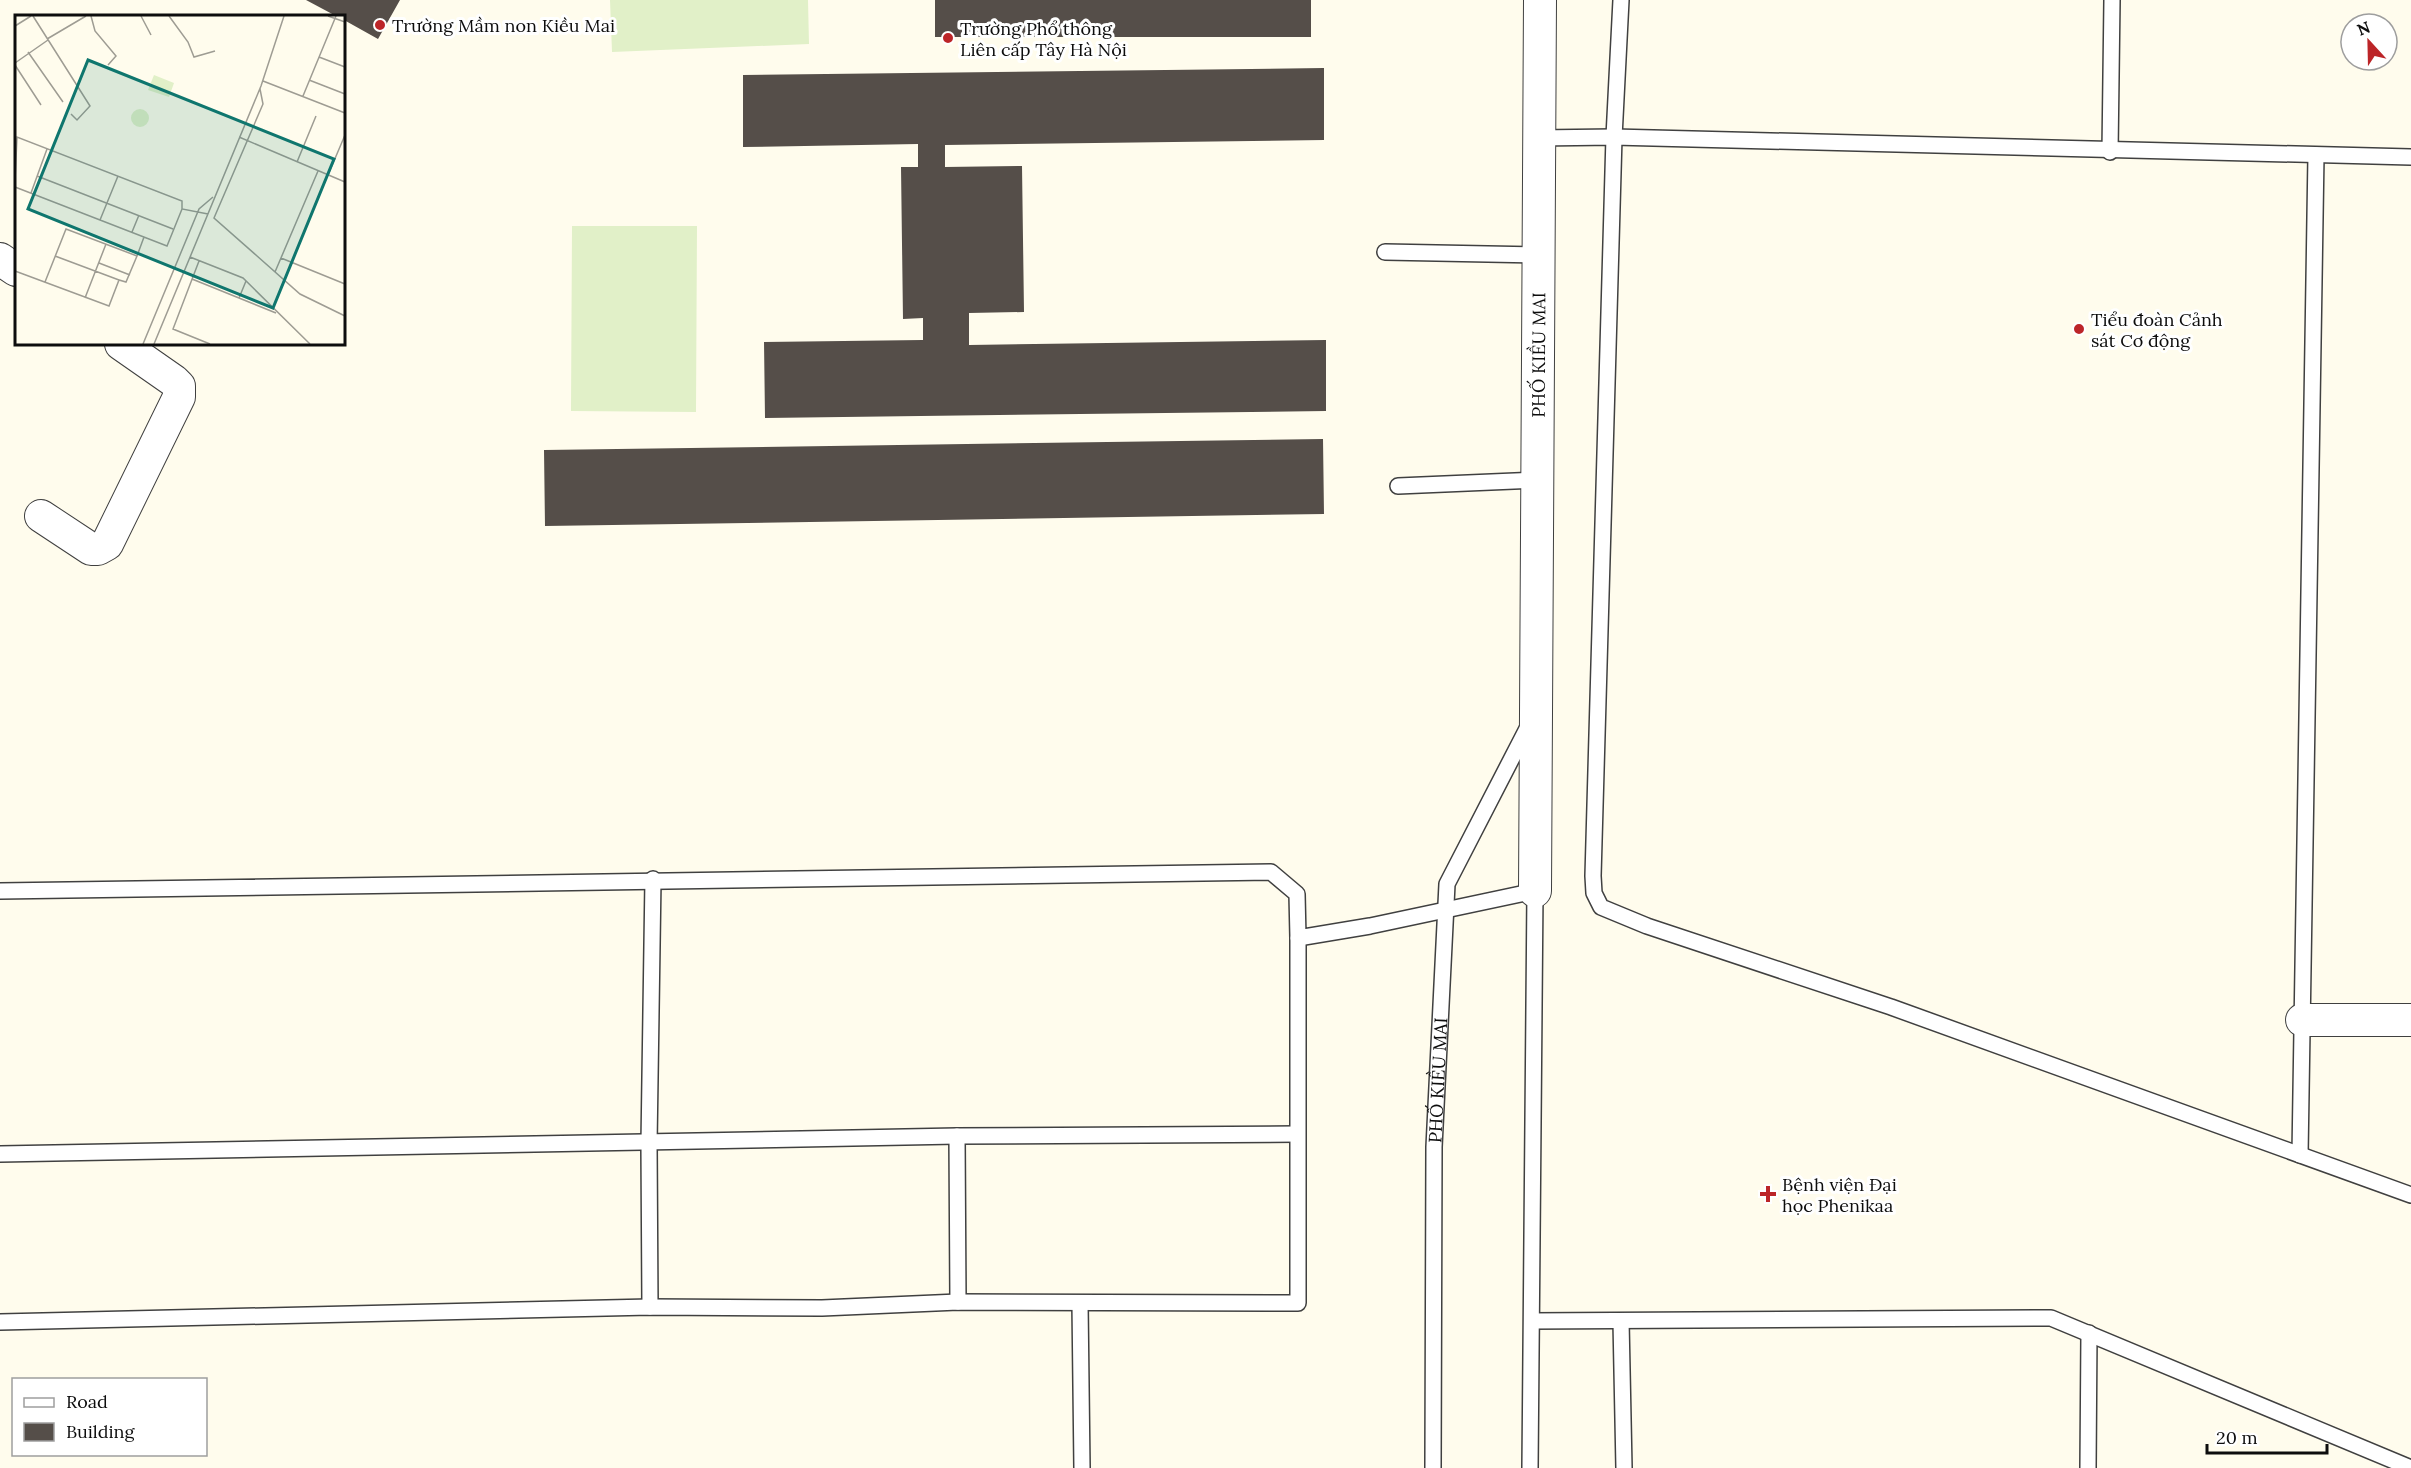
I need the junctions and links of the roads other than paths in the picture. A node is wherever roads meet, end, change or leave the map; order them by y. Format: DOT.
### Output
graph roads {
  1 [pos="1540,0"];
  2 [pos="1620,0"];
  3 [pos="2112,0"];
  4 [pos="1614,137"];
  5 [pos="1537,138"];
  6 [pos="2110,152"];
  7 [pos="2316,155"];
  8 [pos="2411,157"];
  9 [pos="1384,252"];
  10 [pos="1540,255"];
  11 [pos="0,259"];
  12 [pos="15,269"];
  13 [pos="122,345"];
  14 [pos="1536,480"];
  15 [pos="1398,486"];
  16 [pos="41,516"];
  17 [pos="1535,712"];
  18 [pos="653,879"];
  19 [pos="0,891"];
  20 [pos="1535,891"];
  21 [pos="1446,910"];
  22 [pos="1298,938"];
  23 [pos="2302,1020"];
  24 [pos="2411,1020"];
  25 [pos="1297,1134"];
  26 [pos="957,1136"];
  27 [pos="649,1144"];
  28 [pos="0,1154"];
  29 [pos="2300,1155"];
  30 [pos="2411,1195"];
  31 [pos="958,1302"];
  32 [pos="1080,1303"];
  33 [pos="650,1307"];
  34 [pos="1532,1321"];
  35 [pos="1621,1321"];
  36 [pos="0,1322"];
  37 [pos="2089,1333"];
  38 [pos="1082,1468"];
  39 [pos="1433,1468"];
  40 [pos="1530,1468"];
  41 [pos="1624,1468"];
  42 [pos="2088,1468"];
  43 [pos="2411,1468"];
  1 -- 5 [label="street, PHỐ KIỀU MAI"];
  2 -- 4 [label="lane"];
  3 -- 6 [label="lane"];
  4 -- 5 [label="lane"];
  4 -- 6 [label="lane"];
  4 -- 29 [label="lane"];
  5 -- 10 [label="street, PHỐ KIỀU MAI"];
  6 -- 7 [label="lane"];
  7 -- 8 [label="lane"];
  7 -- 23 [label="lane"];
  9 -- 10 [label="lane"];
  10 -- 14 [label="street, PHỐ KIỀU MAI"];
  11 -- 12 [label="street"];
  13 -- 16 [label="street"];
  14 -- 15 [label="lane"];
  14 -- 17 [label="street, PHỐ KIỀU MAI"];
  17 -- 20 [label="street, PHỐ KIỀU MAI"];
  17 -- 21 [label="lane, PHỐ KIỀU MAI"];
  18 -- 19 [label="lane"];
  18 -- 22 [label="lane"];
  18 -- 27 [label="lane"];
  20 -- 21 [label="lane"];
  20 -- 34 [label="lane, PHỐ KIỀU MAI"];
  21 -- 22 [label="lane"];
  21 -- 39 [label="lane, PHỐ KIỀU MAI"];
  22 -- 25 [label="lane"];
  23 -- 24 [label="street"];
  23 -- 29 [label="lane"];
  25 -- 26 [label="lane"];
  25 -- 32 [label="lane"];
  26 -- 27 [label="lane"];
  26 -- 31 [label="lane"];
  27 -- 28 [label="lane"];
  27 -- 33 [label="lane"];
  29 -- 30 [label="lane"];
  31 -- 32 [label="lane"];
  31 -- 33 [label="lane"];
  32 -- 38 [label="lane"];
  33 -- 36 [label="lane"];
  34 -- 35 [label="lane"];
  34 -- 40 [label="lane, PHỐ KIỀU MAI"];
  35 -- 37 [label="lane"];
  35 -- 41 [label="lane"];
  37 -- 42 [label="lane"];
  37 -- 43 [label="lane"];
}
